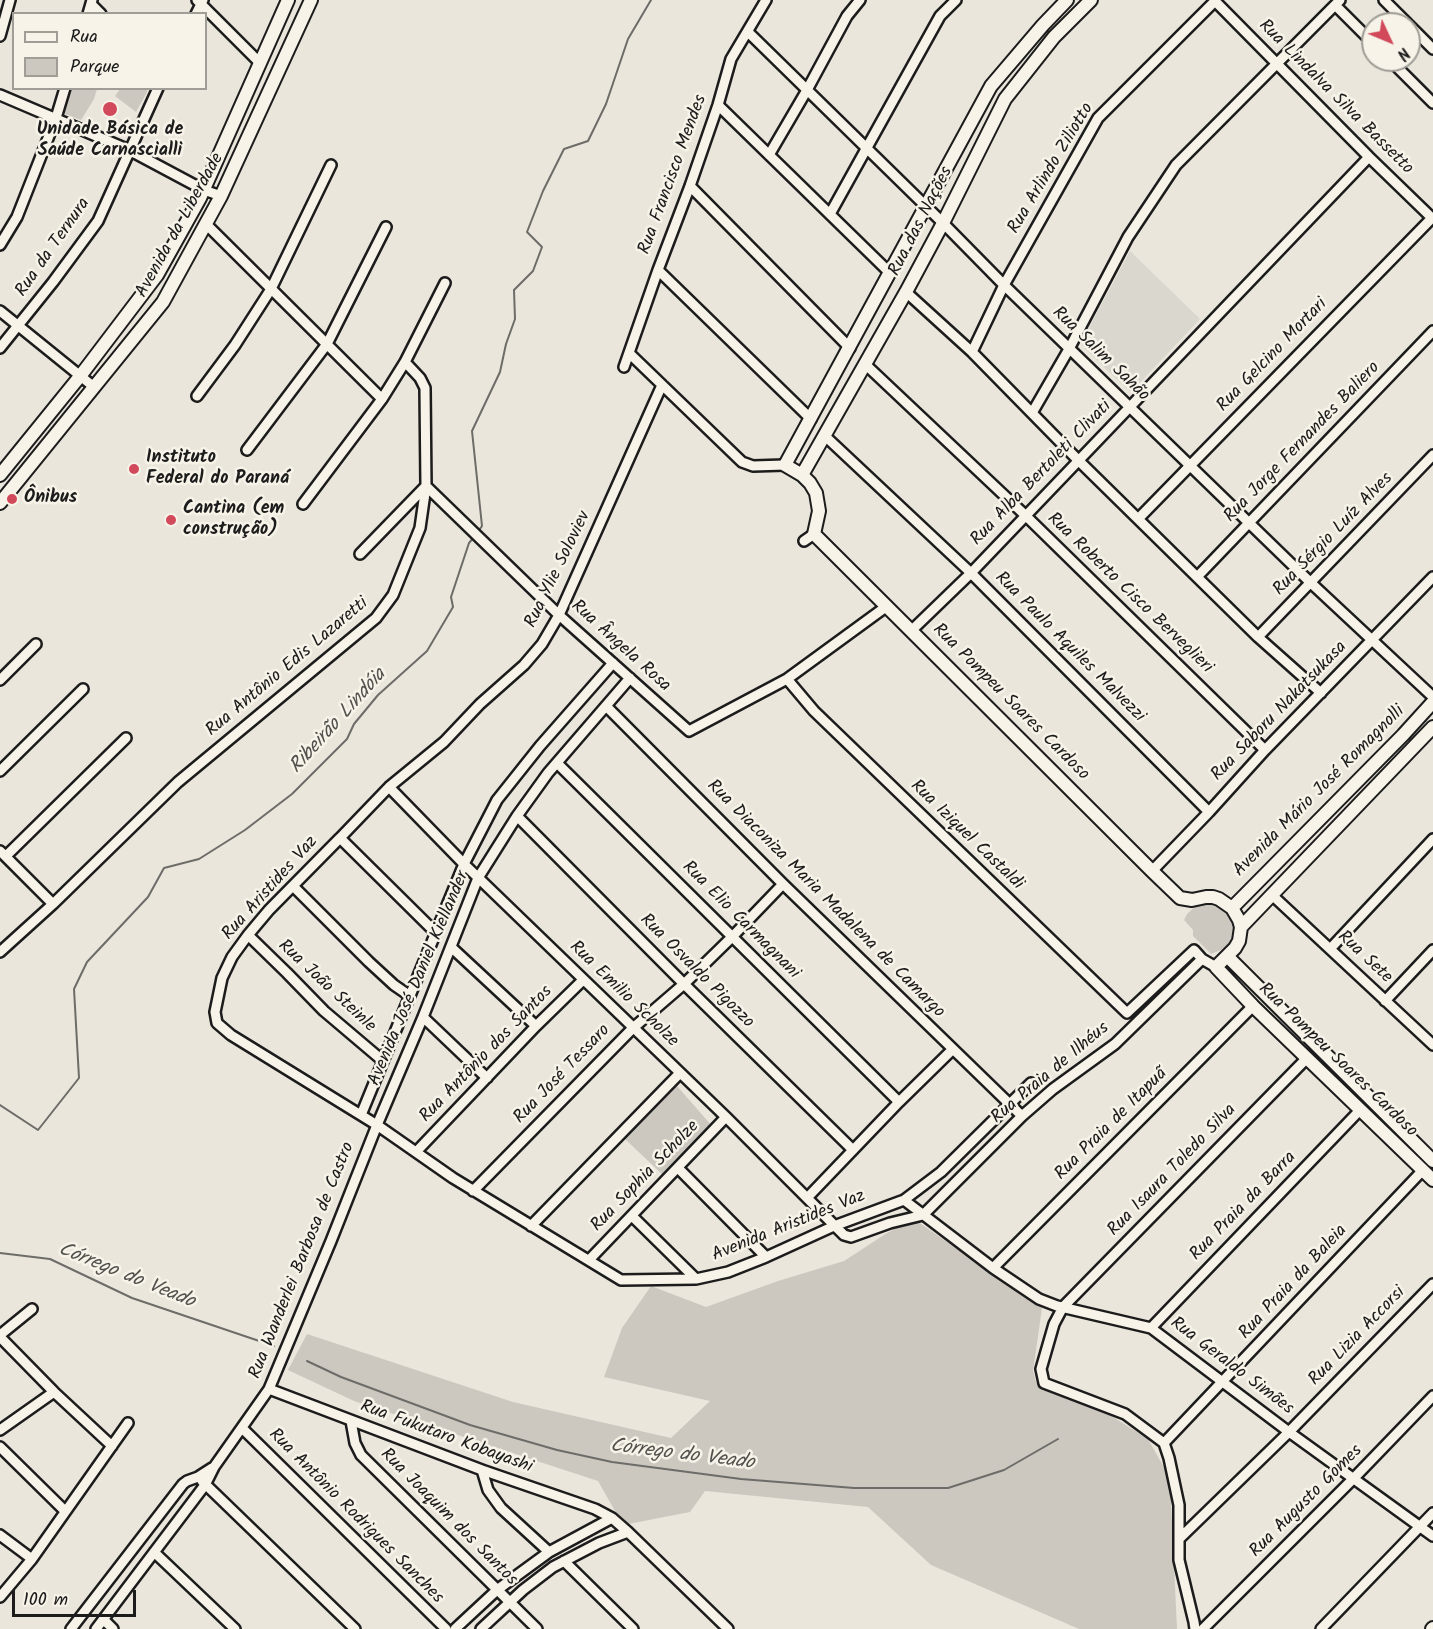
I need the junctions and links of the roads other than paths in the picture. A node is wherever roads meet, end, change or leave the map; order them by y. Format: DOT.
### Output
graph roads {
  1 [pos="10,0"];
  2 [pos="288,0"];
  3 [pos="311,0"];
  4 [pos="766,0"];
  5 [pos="860,0"];
  6 [pos="956,0"];
  7 [pos="1067,0"];
  8 [pos="1091,0"];
  9 [pos="1215,0"];
  10 [pos="1384,0"];
  11 [pos="200,1"];
  12 [pos="1337,3"];
  13 [pos="1396,12"];
  14 [pos="1361,30"];
  15 [pos="748,32"];
  16 [pos="0,36"];
  17 [pos="1421,36"];
  18 [pos="1433,49"];
  19 [pos="260,63"];
  20 [pos="1277,63"];
  21 [pos="1402,72"];
  22 [pos="64,90"];
  23 [pos="157,90"];
  24 [pos="807,90"];
  25 [pos="0,95"];
  26 [pos="1433,103"];
  27 [pos="718,105"];
  28 [pos="56,118"];
  29 [pos="867,149"];
  30 [pos="129,150"];
  31 [pos="769,154"];
  32 [pos="1369,157"];
  33 [pos="331,165"];
  34 [pos="690,186"];
  35 [pos="204,190"];
  36 [pos="221,196"];
  37 [pos="926,207"];
  38 [pos="830,214"];
  39 [pos="1432,219"];
  40 [pos="943,223"];
  41 [pos="207,225"];
  42 [pos="386,227"];
  43 [pos="0,245"];
  44 [pos="658,270"];
  45 [pos="890,273"];
  46 [pos="445,283"];
  47 [pos="1004,285"];
  48 [pos="271,289"];
  49 [pos="906,292"];
  50 [pos="0,311"];
  51 [pos="18,326"];
  52 [pos="1433,331"];
  53 [pos="327,344"];
  54 [pos="0,348"];
  55 [pos="850,348"];
  56 [pos="1069,349"];
  57 [pos="972,352"];
  58 [pos="629,353"];
  59 [pos="405,362"];
  60 [pos="865,364"];
  61 [pos="624,367"];
  62 [pos="81,375"];
  63 [pos="662,385"];
  64 [pos="94,387"];
  65 [pos="197,396"];
  66 [pos="382,399"];
  67 [pos="1129,407"];
  68 [pos="1032,413"];
  69 [pos="811,419"];
  70 [pos="825,436"];
  71 [pos="800,440"];
  72 [pos="247,450"];
  73 [pos="816,450"];
  74 [pos="1433,455"];
  75 [pos="1078,460"];
  76 [pos="785,465"];
  77 [pos="1189,465"];
  78 [pos="0,475"];
  79 [pos="802,475"];
  80 [pos="426,486"];
  81 [pos="0,503"];
  82 [pos="303,504"];
  83 [pos="1025,515"];
  84 [pos="1138,519"];
  85 [pos="1250,523"];
  86 [pos="360,554"];
  87 [pos="970,573"];
  88 [pos="1197,577"];
  89 [pos="1433,577"];
  90 [pos="1311,583"];
  91 [pos="887,606"];
  92 [pos="560,615"];
  93 [pos="912,630"];
  94 [pos="1258,637"];
  95 [pos="1372,640"];
  96 [pos="36,644"];
  97 [pos="613,663"];
  98 [pos="630,678"];
  99 [pos="787,678"];
  100 [pos="0,680"];
  101 [pos="83,689"];
  102 [pos="1321,693"];
  103 [pos="1433,697"];
  104 [pos="1433,702"];
  105 [pos="606,706"];
  106 [pos="1433,727"];
  107 [pos="126,738"];
  108 [pos="1265,750"];
  109 [pos="557,763"];
  110 [pos="0,771"];
  111 [pos="389,787"];
  112 [pos="1209,812"];
  113 [pos="517,816"];
  114 [pos="340,838"];
  115 [pos="1433,839"];
  116 [pos="3,854"];
  117 [pos="464,864"];
  118 [pos="1152,871"];
  119 [pos="478,878"];
  120 [pos="783,884"];
  121 [pos="294,887"];
  122 [pos="1272,895"];
  123 [pos="53,903"];
  124 [pos="1232,908"];
  125 [pos="1241,927"];
  126 [pos="435,932"];
  127 [pos="248,935"];
  128 [pos="732,937"];
  129 [pos="451,947"];
  130 [pos="1330,949"];
  131 [pos="1433,950"];
  132 [pos="0,952"];
  133 [pos="1227,956"];
  134 [pos="1202,958"];
  135 [pos="1216,967"];
  136 [pos="583,980"];
  137 [pos="684,984"];
  138 [pos="410,996"];
  139 [pos="1385,1001"];
  140 [pos="1253,1006"];
  141 [pos="423,1017"];
  142 [pos="537,1026"];
  143 [pos="633,1028"];
  144 [pos="1433,1045"];
  145 [pos="953,1049"];
  146 [pos="1307,1058"];
  147 [pos="383,1061"];
  148 [pos="680,1073"];
  149 [pos="487,1078"];
  150 [pos="1031,1083"];
  151 [pos="899,1102"];
  152 [pos="1010,1104"];
  153 [pos="1361,1109"];
  154 [pos="361,1115"];
  155 [pos="1022,1116"];
  156 [pos="726,1118"];
  157 [pos="377,1125"];
  158 [pos="853,1150"];
  159 [pos="416,1152"];
  160 [pos="1433,1161"];
  161 [pos="678,1168"];
  162 [pos="1423,1170"];
  163 [pos="1433,1180"];
  164 [pos="473,1191"];
  165 [pos="807,1198"];
  166 [pos="904,1200"];
  167 [pos="922,1215"];
  168 [pos="632,1216"];
  169 [pos="531,1226"];
  170 [pos="834,1226"];
  171 [pos="766,1257"];
  172 [pos="589,1260"];
  173 [pos="993,1268"];
  174 [pos="696,1279"];
  175 [pos="1433,1284"];
  176 [pos="1063,1307"];
  177 [pos="32,1309"];
  178 [pos="1151,1328"];
  179 [pos="0,1336"];
  180 [pos="1223,1382"];
  181 [pos="269,1389"];
  182 [pos="54,1392"];
  183 [pos="1433,1396"];
  184 [pos="351,1421"];
  185 [pos="128,1423"];
  186 [pos="242,1428"];
  187 [pos="0,1430"];
  188 [pos="1289,1431"];
  189 [pos="1164,1443"];
  190 [pos="112,1446"];
  191 [pos="0,1447"];
  192 [pos="214,1467"];
  193 [pos="482,1470"];
  194 [pos="198,1477"];
  195 [pos="1354,1478"];
  196 [pos="206,1485"];
  197 [pos="65,1511"];
  198 [pos="1433,1513"];
  199 [pos="612,1518"];
  200 [pos="1420,1527"];
  201 [pos="628,1532"];
  202 [pos="0,1535"];
  203 [pos="1433,1536"];
  204 [pos="1179,1539"];
  205 [pos="154,1552"];
  206 [pos="549,1552"];
  207 [pos="32,1559"];
  208 [pos="564,1561"];
  209 [pos="497,1590"];
  210 [pos="0,1597"];
  211 [pos="510,1602"];
  212 [pos="104,1620"];
  213 [pos="350,1627"];
  214 [pos="71,1629"];
  215 [pos="96,1629"];
  216 [pos="113,1629"];
  217 [pos="236,1629"];
  218 [pos="446,1629"];
  219 [pos="455,1629"];
  220 [pos="481,1629"];
  221 [pos="537,1629"];
  222 [pos="633,1629"];
  223 [pos="728,1629"];
  224 [pos="1195,1629"];
  225 [pos="1203,1629"];
  226 [pos="1321,1629"];
  1 -- 16 [label="street"];
  2 -- 19 [label="street, Avenida da Liberdade"];
  3 -- 36 [label="street, Avenida da Liberdade"];
  4 -- 15 [label="street, Rua Francisco Mendes"];
  5 -- 24 [label="street"];
  6 -- 29 [label="street"];
  7 -- 37 [label="street, Rua das Nações"];
  8 -- 40 [label="street, Rua das Nações"];
  9 -- 20 [label="street, Rua Lindalva Silva Bassetto"];
  9 -- 47 [label="street, Rua Arlindo Ziliotto"];
  10 -- 13 [label="street"];
  11 -- 19 [label="street"];
  12 -- 14 [label="street"];
  12 -- 20 [label="street"];
  15 -- 24 [label="street, Rua Salim Sahão"];
  15 -- 27 [label="street, Rua Francisco Mendes"];
  17 -- 18 [label="street"];
  19 -- 35 [label="street, Avenida da Liberdade"];
  20 -- 32 [label="street, Rua Lindalva Silva Bassetto"];
  20 -- 56 [label="street"];
  21 -- 26 [label="street"];
  22 -- 28 [label="street"];
  23 -- 30 [label="street, Rua da Ternura"];
  24 -- 29 [label="street, Rua Salim Sahão"];
  24 -- 31 [label="street"];
  25 -- 28 [label="street"];
  27 -- 31 [label="street"];
  27 -- 34 [label="street, Rua Francisco Mendes"];
  28 -- 30 [label="street"];
  28 -- 43 [label="street"];
  29 -- 37 [label="street, Rua Salim Sahão"];
  29 -- 38 [label="street"];
  30 -- 35 [label="street"];
  30 -- 51 [label="street, Rua da Ternura"];
  31 -- 38 [label="street"];
  32 -- 39 [label="street, Rua Lindalva Silva Bassetto"];
  32 -- 67 [label="street, Rua Alba Bertoleti Clivati"];
  33 -- 48 [label="street"];
  34 -- 44 [label="street, Rua Francisco Mendes"];
  34 -- 55 [label="street"];
  35 -- 36 [label="street"];
  35 -- 62 [label="street, Avenida da Liberdade"];
  36 -- 41 [label="street, Avenida da Liberdade"];
  37 -- 40 [label="street, Rua Salim Sahão"];
  37 -- 45 [label="street, Rua das Nações"];
  38 -- 45 [label="street"];
  39 -- 77 [label="street, Rua Gelcino Mortari"];
  40 -- 47 [label="street, Rua Salim Sahão"];
  40 -- 49 [label="street, Rua das Nações"];
  41 -- 48 [label="street"];
  41 -- 64 [label="street, Avenida da Liberdade"];
  42 -- 53 [label="street"];
  44 -- 58 [label="street, Rua Francisco Mendes"];
  44 -- 69 [label="street"];
  45 -- 55 [label="street, Rua das Nações"];
  46 -- 59 [label="street"];
  47 -- 56 [label="street, Rua Salim Sahão"];
  47 -- 57 [label="street, Rua Arlindo Ziliotto"];
  48 -- 53 [label="street"];
  48 -- 65 [label="street"];
  49 -- 57 [label="street"];
  49 -- 60 [label="street, Rua das Nações"];
  50 -- 51 [label="street"];
  51 -- 54 [label="street, Rua da Ternura"];
  51 -- 62 [label="street"];
  52 -- 85 [label="street, Rua Jorge Fernandes Baliero"];
  53 -- 66 [label="street"];
  53 -- 72 [label="street"];
  55 -- 69 [label="street, Rua das Nações"];
  56 -- 67 [label="street, Rua Salim Sahão"];
  56 -- 68 [label="street"];
  57 -- 68 [label="street"];
  58 -- 61 [label="street, Rua Francisco Mendes"];
  58 -- 63 [label="street"];
  59 -- 66 [label="street"];
  59 -- 80 [label="street, Rua Antônio Edis Lazaretti"];
  60 -- 70 [label="street, Rua das Nações"];
  60 -- 83 [label="street, Rua Roberto Cisco Berveglieri"];
  62 -- 64 [label="street"];
  62 -- 78 [label="street, Avenida da Liberdade"];
  63 -- 76 [label="street"];
  63 -- 92 [label="street, Rua Ylie Soloviev"];
  64 -- 81 [label="street, Avenida da Liberdade"];
  66 -- 82 [label="street"];
  67 -- 75 [label="street, Rua Alba Bertoleti Clivati"];
  67 -- 77 [label="street, Rua Salim Sahão"];
  68 -- 75 [label="street"];
  69 -- 71 [label="street, Rua das Nações"];
  70 -- 73 [label="street, Rua das Nações"];
  70 -- 87 [label="street, Rua Paulo Aquiles Malvezzi"];
  71 -- 73 [label="street"];
  71 -- 76 [label="street, Rua das Nações"];
  73 -- 79 [label="street, Rua das Nações"];
  74 -- 90 [label="street, Rua Sérgio Luíz Alves"];
  75 -- 83 [label="street, Rua Alba Bertoleti Clivati"];
  75 -- 84 [label="street"];
  76 -- 79 [label="street, Rua Pompeu Soares Cardoso"];
  77 -- 84 [label="street, Rua Gelcino Mortari"];
  77 -- 85 [label="street, Rua Salim Sahão"];
  79 -- 91 [label="street, Rua Pompeu Soares Cardoso"];
  80 -- 86 [label="street"];
  80 -- 92 [label="street, Rua Ângela Rosa"];
  80 -- 123 [label="street, Rua Antônio Edis Lazaretti"];
  83 -- 87 [label="street, Rua Alba Bertoleti Clivati"];
  83 -- 108 [label="street, Rua Roberto Cisco Berveglieri"];
  84 -- 88 [label="street"];
  85 -- 88 [label="street, Rua Jorge Fernandes Baliero"];
  85 -- 90 [label="street, Rua Salim Sahão"];
  87 -- 93 [label="street, Rua Alba Bertoleti Clivati"];
  87 -- 112 [label="street, Rua Paulo Aquiles Malvezzi"];
  88 -- 94 [label="street"];
  89 -- 95 [label="street, Rua Saboru Nakatsukasa"];
  90 -- 94 [label="street, Rua Sérgio Luíz Alves"];
  90 -- 95 [label="street, Rua Salim Sahão"];
  91 -- 93 [label="street, Rua Pompeu Soares Cardoso"];
  91 -- 99 [label="street"];
  92 -- 97 [label="street, Rua Ângela Rosa"];
  92 -- 111 [label="street, Rua Ylie Soloviev"];
  93 -- 118 [label="street, Rua Pompeu Soares Cardoso"];
  94 -- 102 [label="street"];
  95 -- 102 [label="street, Rua Saboru Nakatsukasa"];
  95 -- 103 [label="street, Rua Salim Sahão"];
  96 -- 100 [label="street"];
  97 -- 98 [label="street, Rua Ângela Rosa"];
  97 -- 117 [label="street, Avenida José Daniel Kiellander"];
  98 -- 99 [label="street, Rua Ângela Rosa"];
  98 -- 105 [label="street, Avenida José Daniel Kiellander"];
  99 -- 134 [label="street, Rua Iziquel Castaldi"];
  101 -- 110 [label="street"];
  102 -- 108 [label="street, Rua Saboru Nakatsukasa"];
  104 -- 124 [label="street, Avenida Mário José Romagnolli"];
  105 -- 109 [label="street, Avenida José Daniel Kiellander"];
  105 -- 120 [label="street, Rua Diaconiza Maria Madalena de Camargo"];
  106 -- 122 [label="street, Avenida Mário José Romagnolli"];
  107 -- 116 [label="street"];
  108 -- 112 [label="street, Rua Saboru Nakatsukasa"];
  109 -- 113 [label="street, Avenida José Daniel Kiellander"];
  109 -- 128 [label="street, Rua Elio Carmagnani"];
  111 -- 114 [label="street, Rua Ylie Soloviev"];
  111 -- 117 [label="street, Rua Emilio Scholze"];
  112 -- 118 [label="street, Rua Saboru Nakatsukasa"];
  113 -- 119 [label="street, Avenida José Daniel Kiellander"];
  113 -- 137 [label="street, Rua Osvaldo Pigozzo"];
  114 -- 121 [label="street, Rua Aristides Vaz"];
  114 -- 126 [label="street"];
  115 -- 130 [label="street"];
  116 -- 123 [label="street"];
  117 -- 119 [label="street, Rua Emilio Scholze"];
  117 -- 126 [label="street, Avenida José Daniel Kiellander"];
  118 -- 124 [label="street, Rua Pompeu Soares Cardoso"];
  119 -- 129 [label="street, Avenida José Daniel Kiellander"];
  119 -- 136 [label="street, Rua Emilio Scholze"];
  120 -- 128 [label="street, Rua José Tessaro"];
  120 -- 145 [label="street, Rua Diaconiza Maria Madalena de Camargo"];
  121 -- 127 [label="street, Rua Aristides Vaz"];
  121 -- 138 [label="street"];
  122 -- 125 [label="street, Avenida Mário José Romagnolli"];
  122 -- 130 [label="street, Rua Sete"];
  123 -- 132 [label="street, Rua Antônio Edis Lazaretti"];
  124 -- 125 [label="street"];
  125 -- 133 [label="street, Avenida Mário José Romagnolli"];
  126 -- 138 [label="street, Avenida José Daniel Kiellander"];
  127 -- 147 [label="street, Rua João Steinle"];
  127 -- 154 [label="street, Rua Aristides Vaz"];
  128 -- 137 [label="street, Rua José Tessaro"];
  128 -- 151 [label="street, Rua Elio Carmagnani"];
  129 -- 141 [label="street, Avenida José Daniel Kiellander"];
  129 -- 142 [label="street"];
  130 -- 139 [label="street, Rua Sete"];
  131 -- 139 [label="street"];
  133 -- 135 [label="street, Avenida Mário José Romagnolli"];
  133 -- 160 [label="street, Rua Pompeu Soares Cardoso"];
  134 -- 135 [label="street"];
  134 -- 155 [label="street, Rua Praia de Ilhéus"];
  135 -- 140 [label="street, Rua Pompeu Soares Cardoso"];
  136 -- 142 [label="street, Rua Antônio dos Santos"];
  136 -- 143 [label="street, Rua Emilio Scholze"];
  137 -- 143 [label="street, Rua José Tessaro"];
  137 -- 158 [label="street, Rua Osvaldo Pigozzo"];
  138 -- 147 [label="street, Avenida José Daniel Kiellander"];
  139 -- 144 [label="street, Rua Sete"];
  140 -- 146 [label="street, Rua Pompeu Soares Cardoso"];
  140 -- 173 [label="street, Rua Praia de Itapuã"];
  141 -- 149 [label="street"];
  141 -- 157 [label="street, Avenida José Daniel Kiellander"];
  142 -- 149 [label="street, Rua Antônio dos Santos"];
  143 -- 148 [label="street, Rua Emilio Scholze"];
  143 -- 164 [label="street, Rua José Tessaro"];
  145 -- 151 [label="street"];
  145 -- 152 [label="street, Rua Diaconiza Maria Madalena de Camargo"];
  146 -- 153 [label="street, Rua Pompeu Soares Cardoso"];
  146 -- 176 [label="street, Rua Isaura Toledo Silva"];
  147 -- 154 [label="street, Avenida José Daniel Kiellander"];
  148 -- 156 [label="street, Rua Emilio Scholze"];
  148 -- 169 [label="street"];
  149 -- 159 [label="street, Rua Antônio dos Santos"];
  150 -- 152 [label="street, Avenida Aristides Vaz"];
  151 -- 158 [label="street"];
  152 -- 155 [label="street, Rua Diaconiza Maria Madalena de Camargo"];
  152 -- 166 [label="street, Avenida Aristides Vaz"];
  153 -- 162 [label="street, Rua Pompeu Soares Cardoso"];
  153 -- 178 [label="street, Rua Praia da Barra"];
  154 -- 157 [label="street, Rua Aristides Vaz"];
  155 -- 167 [label="street, Rua Praia de Ilhéus"];
  156 -- 161 [label="street, Rua Sophia Scholze"];
  156 -- 165 [label="street, Rua Emilio Scholze"];
  157 -- 159 [label="street, Avenida Aristides Vaz"];
  157 -- 181 [label="street, Rua Wanderlei Barbosa de Castro"];
  158 -- 165 [label="street"];
  159 -- 164 [label="street, Avenida Aristides Vaz"];
  161 -- 168 [label="street, Rua Sophia Scholze"];
  161 -- 171 [label="street"];
  162 -- 163 [label="street, Rua Pompeu Soares Cardoso"];
  162 -- 180 [label="street, Rua Praia da Baleia"];
  164 -- 169 [label="street, Avenida Aristides Vaz"];
  165 -- 170 [label="street, Rua Emilio Scholze"];
  166 -- 167 [label="street, Rua Geraldo Simões"];
  166 -- 170 [label="street, Avenida Aristides Vaz"];
  167 -- 170 [label="street"];
  167 -- 173 [label="street, Rua Geraldo Simões"];
  168 -- 172 [label="street, Rua Sophia Scholze"];
  168 -- 174 [label="street"];
  169 -- 172 [label="street, Avenida Aristides Vaz"];
  170 -- 171 [label="street, Avenida Aristides Vaz"];
  171 -- 174 [label="street, Avenida Aristides Vaz"];
  172 -- 174 [label="street, Avenida Aristides Vaz"];
  173 -- 176 [label="street, Rua Geraldo Simões"];
  175 -- 188 [label="street, Rua Lizia Accorsi"];
  176 -- 178 [label="street, Rua Geraldo Simões"];
  176 -- 189 [label="street"];
  177 -- 179 [label="street"];
  178 -- 180 [label="street, Rua Geraldo Simões"];
  179 -- 182 [label="street"];
  180 -- 188 [label="street, Rua Geraldo Simões"];
  180 -- 189 [label="street, Rua Praia da Baleia"];
  181 -- 184 [label="street, Rua Fukutaro Kobayashi"];
  181 -- 186 [label="street, Rua Wanderlei Barbosa de Castro"];
  182 -- 187 [label="street"];
  182 -- 190 [label="street"];
  183 -- 195 [label="street, Rua Augusto Gomes"];
  184 -- 193 [label="street, Rua Fukutaro Kobayashi"];
  184 -- 209 [label="street, Rua Joaquim dos Santos"];
  185 -- 190 [label="street"];
  186 -- 192 [label="street, Rua Wanderlei Barbosa de Castro"];
  186 -- 218 [label="street, Rua Antônio Rodrigues Sanches"];
  188 -- 195 [label="street, Rua Geraldo Simões"];
  188 -- 204 [label="street, Rua Lizia Accorsi"];
  189 -- 204 [label="street"];
  190 -- 197 [label="street"];
  191 -- 197 [label="street"];
  192 -- 194 [label="street, Rua Wanderlei Barbosa de Castro"];
  192 -- 196 [label="street, Rua Wanderlei Barbosa de Castro"];
  193 -- 199 [label="street, Rua Fukutaro Kobayashi"];
  193 -- 206 [label="street"];
  194 -- 196 [label="street"];
  194 -- 214 [label="street, Rua Wanderlei Barbosa de Castro"];
  195 -- 200 [label="street, Rua Geraldo Simões"];
  195 -- 225 [label="street, Rua Augusto Gomes"];
  196 -- 205 [label="street, Rua Wanderlei Barbosa de Castro"];
  196 -- 213 [label="street"];
  197 -- 207 [label="street"];
  198 -- 200 [label="street"];
  199 -- 201 [label="street, Rua Fukutaro Kobayashi"];
  199 -- 206 [label="street"];
  200 -- 203 [label="street, Rua Geraldo Simões"];
  200 -- 226 [label="street"];
  201 -- 208 [label="street"];
  201 -- 223 [label="street, Rua Fukutaro Kobayashi"];
  202 -- 207 [label="street"];
  204 -- 224 [label="street"];
  205 -- 212 [label="street, Rua Wanderlei Barbosa de Castro"];
  205 -- 217 [label="street"];
  206 -- 209 [label="street"];
  207 -- 210 [label="street"];
  208 -- 211 [label="street"];
  208 -- 222 [label="street"];
  209 -- 211 [label="street, Rua Joaquim dos Santos"];
  209 -- 219 [label="street"];
  211 -- 220 [label="street"];
  211 -- 221 [label="street, Rua Joaquim dos Santos"];
  212 -- 215 [label="street, Rua Wanderlei Barbosa de Castro"];
  212 -- 216 [label="street"];
}
